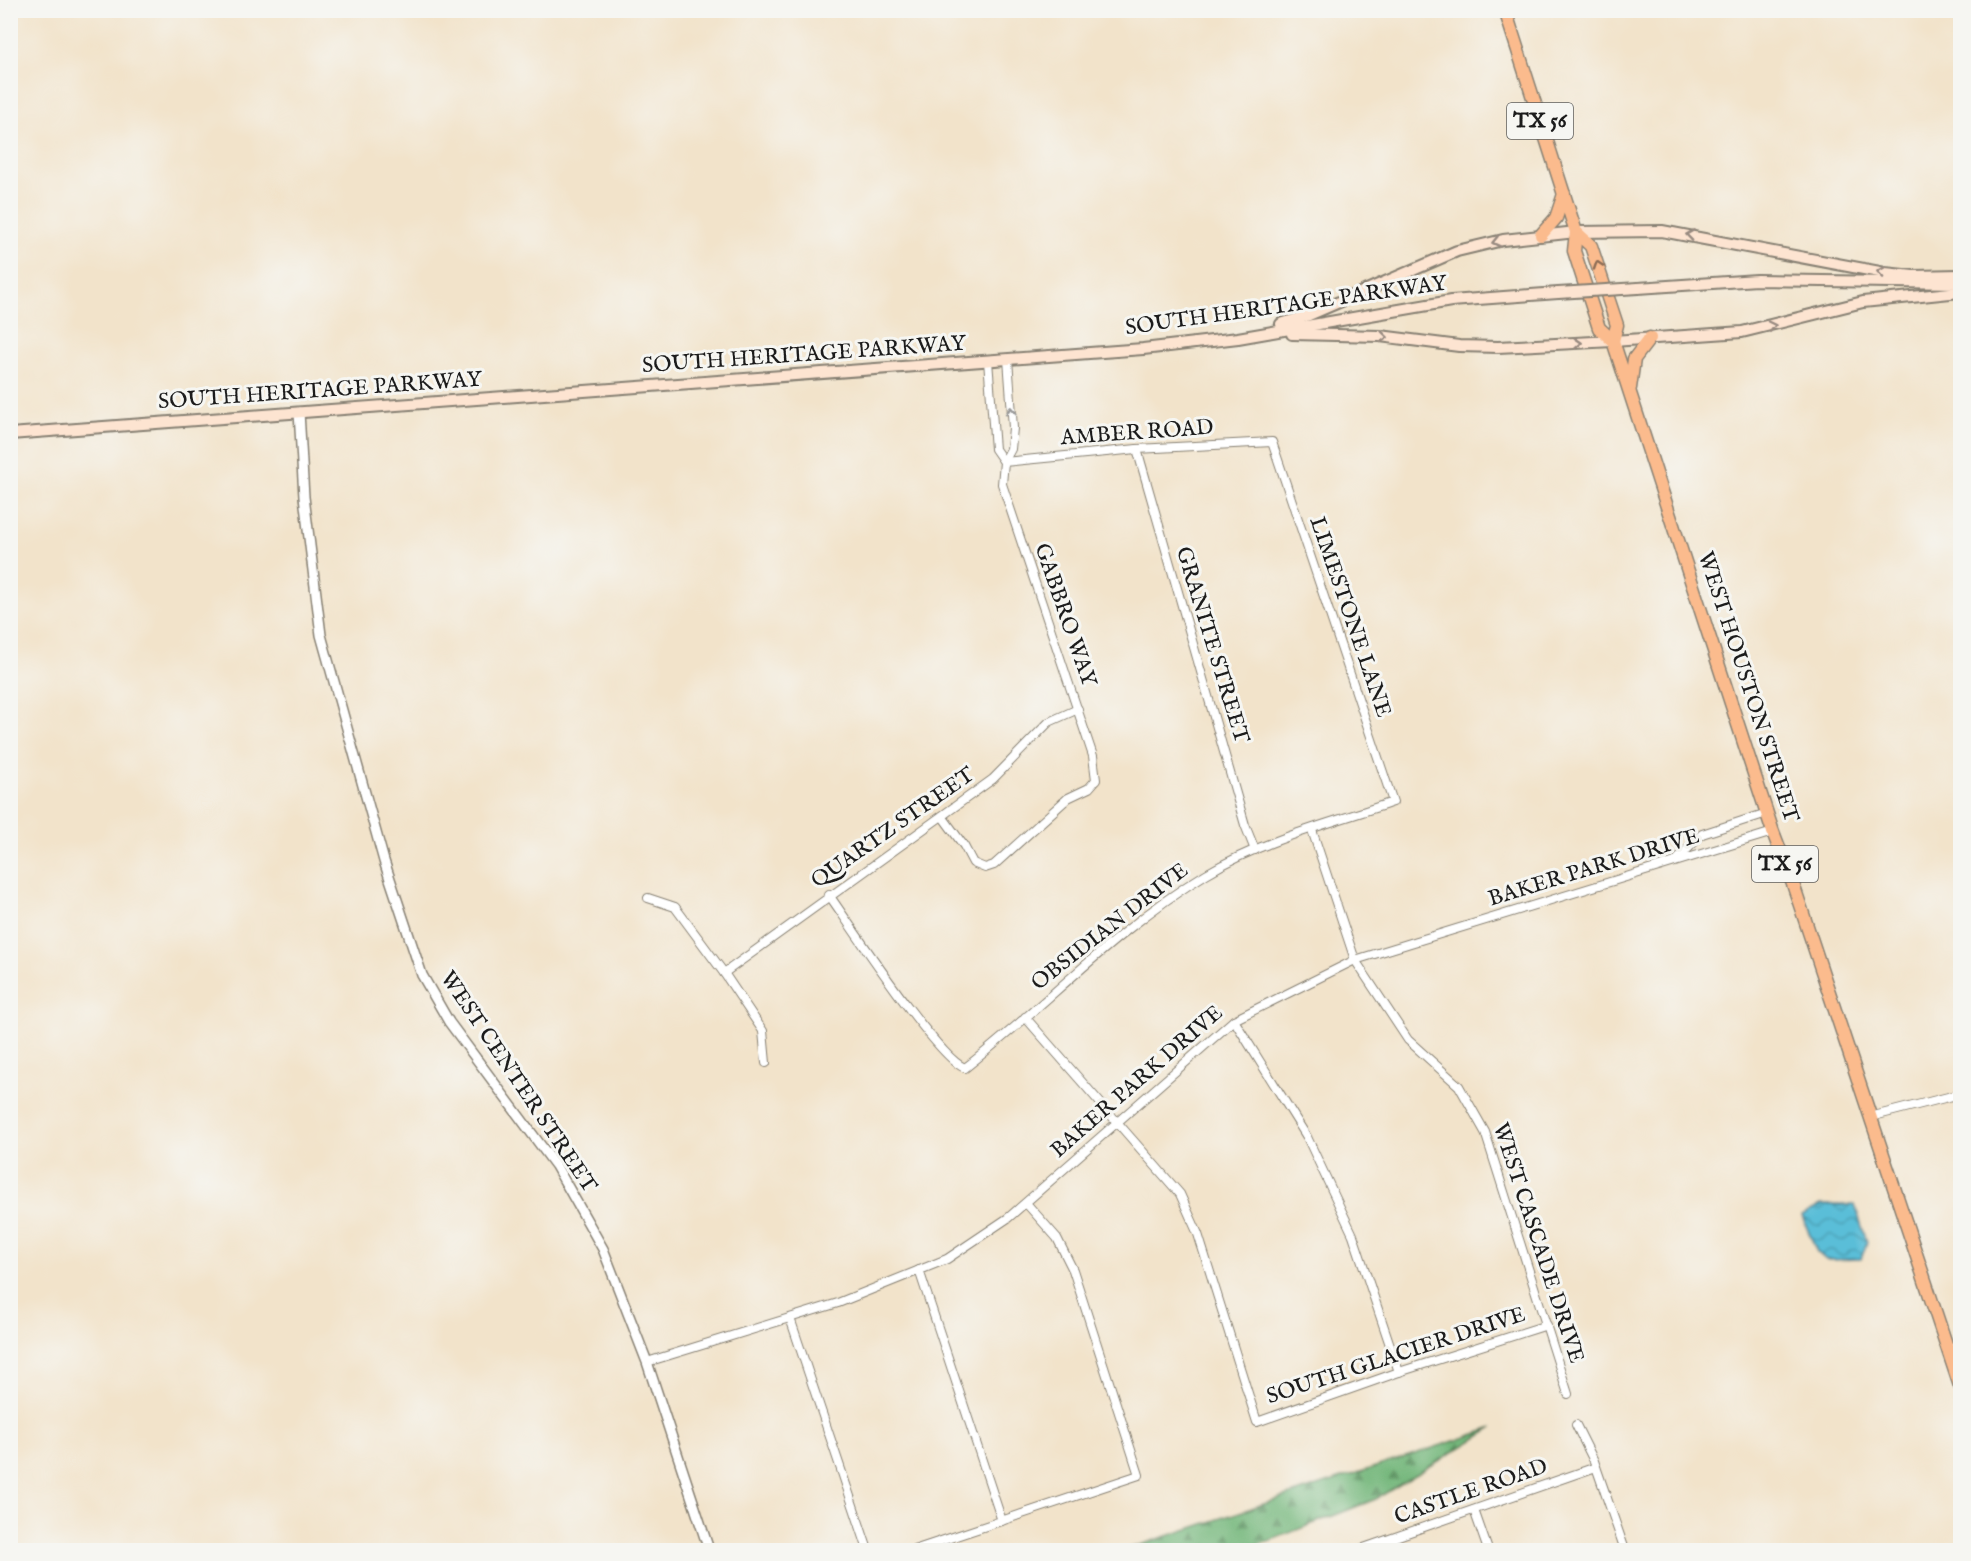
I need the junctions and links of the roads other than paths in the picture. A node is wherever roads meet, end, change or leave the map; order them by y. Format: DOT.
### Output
graph roads {
  1 [pos="1505,10"];
  2 [pos="1564,194"];
  3 [pos="1576,232"];
  4 [pos="1541,235"];
  5 [pos="1960,274"];
  6 [pos="1960,283"];
  7 [pos="1960,292"];
  8 [pos="1238,338"];
  9 [pos="1650,338"];
  10 [pos="1613,341"];
  11 [pos="1008,359"];
  12 [pos="988,361"];
  13 [pos="1630,392"];
  14 [pos="299,412"];
  15 [pos="10,434"];
  16 [pos="1272,442"];
  17 [pos="1137,449"];
  18 [pos="1004,462"];
  19 [pos="1077,709"];
  20 [pos="1393,802"];
  21 [pos="1767,813"];
  22 [pos="942,816"];
  23 [pos="1312,830"];
  24 [pos="1773,832"];
  25 [pos="1255,850"];
  26 [pos="1675,862"];
  27 [pos="829,895"];
  28 [pos="648,898"];
  29 [pos="1355,960"];
  30 [pos="724,973"];
  31 [pos="1025,1017"];
  32 [pos="1234,1020"];
  33 [pos="766,1063"];
  34 [pos="1960,1094"];
  35 [pos="1870,1117"];
  36 [pos="1116,1121"];
  37 [pos="1026,1203"];
  38 [pos="920,1270"];
  39 [pos="790,1318"];
  40 [pos="1547,1325"];
  41 [pos="1955,1347"];
  42 [pos="647,1362"];
  43 [pos="1399,1372"];
  44 [pos="1960,1386"];
  45 [pos="1568,1394"];
  46 [pos="1576,1425"];
  47 [pos="1596,1467"];
  48 [pos="1474,1510"];
  49 [pos="1002,1521"];
  50 [pos="709,1551"];
  51 [pos="868,1551"];
  52 [pos="914,1551"];
  53 [pos="1358,1551"];
  54 [pos="1488,1551"];
  55 [pos="1625,1551"];
  1 -- 2 [label="main road, WEST HOUSTON STREET / TX 56"];
  2 -- 3 [label="main road, WEST HOUSTON STREET / TX 56"];
  2 -- 4 [label="main road"];
  3 -- 4 [label="main road"];
  5 -- 3 [label="main road, one-way"];
  3 -- 10 [label="main road, WEST HOUSTON STREET / TX 56"];
  10 -- 3 [label="main road, WEST HOUSTON STREET / TX 56, one-way"];
  4 -- 8 [label="main road, one-way"];
  6 -- 8 [label="main road, SOUTH HERITAGE PARKWAY, bridge"];
  9 -- 7 [label="main road, one-way"];
  8 -- 10 [label="main road, one-way"];
  8 -- 11 [label="main road, SOUTH HERITAGE PARKWAY"];
  9 -- 10 [label="main road"];
  9 -- 13 [label="main road"];
  10 -- 13 [label="main road, WEST HOUSTON STREET / TX 56"];
  11 -- 12 [label="main road, SOUTH HERITAGE PARKWAY"];
  18 -- 11 [label="street, GABBRO WAY, one-way"];
  12 -- 14 [label="main road, SOUTH HERITAGE PARKWAY"];
  12 -- 18 [label="street, GABBRO WAY"];
  13 -- 21 [label="main road, WEST HOUSTON STREET / TX 56"];
  14 -- 15 [label="main road, SOUTH HERITAGE PARKWAY"];
  14 -- 42 [label="street, WEST CENTER STREET"];
  16 -- 17 [label="street, AMBER ROAD"];
  16 -- 20 [label="street, LIMESTONE LANE"];
  17 -- 18 [label="street, AMBER ROAD"];
  17 -- 25 [label="street, GRANITE STREET"];
  18 -- 19 [label="street, GABBRO WAY"];
  19 -- 22 [label="street, QUARTZ STREET"];
  19 -- 22 [label="street, GABBRO WAY"];
  20 -- 23 [label="street, OBSIDIAN DRIVE"];
  21 -- 24 [label="main road, WEST HOUSTON STREET / TX 56"];
  21 -- 26 [label="street"];
  22 -- 27 [label="street, QUARTZ STREET"];
  23 -- 25 [label="street, OBSIDIAN DRIVE"];
  23 -- 29 [label="street, WEST CASCADE DRIVE"];
  24 -- 26 [label="street, BAKER PARK DRIVE"];
  24 -- 35 [label="main road, WEST HOUSTON STREET / TX 56"];
  25 -- 31 [label="street, OBSIDIAN DRIVE"];
  26 -- 29 [label="street, BAKER PARK DRIVE"];
  27 -- 30 [label="street, QUARTZ STREET"];
  27 -- 31 [label="street, OBSIDIAN DRIVE"];
  28 -- 30 [label="street"];
  29 -- 32 [label="street, BAKER PARK DRIVE"];
  29 -- 40 [label="street, WEST CASCADE DRIVE"];
  30 -- 33 [label="street"];
  31 -- 36 [label="street"];
  32 -- 36 [label="street, BAKER PARK DRIVE"];
  32 -- 43 [label="street"];
  34 -- 35 [label="street"];
  35 -- 41 [label="main road, WEST HOUSTON STREET / TX 56"];
  36 -- 37 [label="street, BAKER PARK DRIVE"];
  36 -- 43 [label="street, SOUTH GLACIER DRIVE"];
  37 -- 38 [label="street, BAKER PARK DRIVE"];
  37 -- 49 [label="street"];
  38 -- 39 [label="street, BAKER PARK DRIVE"];
  38 -- 49 [label="street"];
  39 -- 42 [label="street, BAKER PARK DRIVE"];
  39 -- 51 [label="street"];
  40 -- 43 [label="street, SOUTH GLACIER DRIVE"];
  40 -- 45 [label="street, WEST CASCADE DRIVE"];
  41 -- 44 [label="main road, WEST HOUSTON STREET / TX 56"];
  42 -- 50 [label="street, WEST CENTER STREET"];
  46 -- 47 [label="street"];
  47 -- 48 [label="street, CASTLE ROAD"];
  47 -- 55 [label="street"];
  48 -- 53 [label="street, CASTLE ROAD"];
  48 -- 54 [label="street"];
  49 -- 52 [label="street"];
}
